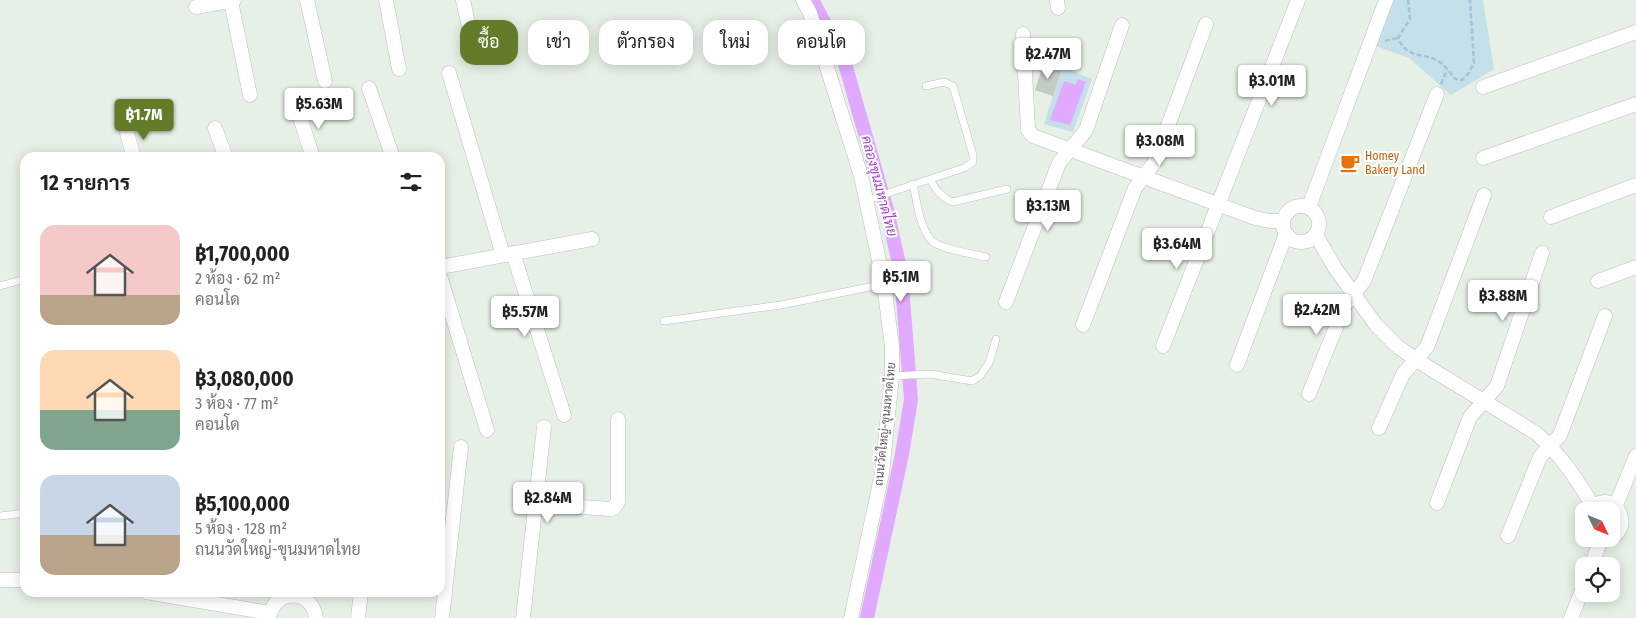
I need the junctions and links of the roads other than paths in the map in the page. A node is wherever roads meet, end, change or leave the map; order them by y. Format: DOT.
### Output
graph roads {
  1 [pos="232,0"];
  2 [pos="307,0"];
  3 [pos="386,0"];
  4 [pos="464,0"];
  5 [pos="803,0"];
  6 [pos="1298,0"];
  7 [pos="1386,0"];
  8 [pos="196,7"];
  9 [pos="468,20"];
  10 [pos="1206,24"];
  11 [pos="1122,25"];
  12 [pos="1636,32"];
  13 [pos="1023,34"];
  14 [pos="399,68"];
  15 [pos="449,73"];
  16 [pos="325,81"];
  17 [pos="926,86"];
  18 [pos="1483,87"];
  19 [pos="370,88"];
  20 [pos="1437,94"];
  21 [pos="250,95"];
  22 [pos="1636,104"];
  23 [pos="298,111"];
  24 [pos="215,128"];
  25 [pos="127,133"];
  26 [pos="1070,149"];
  27 [pos="131,152"];
  28 [pos="224,152"];
  29 [pos="311,152"];
  30 [pos="391,152"];
  31 [pos="1483,158"];
  32 [pos="1144,176"];
  33 [pos="931,180"];
  34 [pos="913,184"];
  35 [pos="1636,185"];
  36 [pos="1007,189"];
  37 [pos="1484,195"];
  38 [pos="872,198"];
  39 [pos="1218,204"];
  40 [pos="1309,207"];
  41 [pos="1551,217"];
  42 [pos="1285,227"];
  43 [pos="1316,235"];
  44 [pos="592,239"];
  45 [pos="1542,253"];
  46 [pos="508,254"];
  47 [pos="986,257"];
  48 [pos="445,266"];
  49 [pos="1636,267"];
  50 [pos="20,280"];
  51 [pos="1598,281"];
  52 [pos="884,284"];
  53 [pos="0,286"];
  54 [pos="445,292"];
  55 [pos="1353,294"];
  56 [pos="1006,302"];
  57 [pos="1605,316"];
  58 [pos="664,321"];
  59 [pos="1084,325"];
  60 [pos="996,339"];
  61 [pos="1163,346"];
  62 [pos="1416,360"];
  63 [pos="1237,365"];
  64 [pos="897,376"];
  65 [pos="1309,394"];
  66 [pos="1483,401"];
  67 [pos="564,415"];
  68 [pos="618,419"];
  69 [pos="544,427"];
  70 [pos="1380,428"];
  71 [pos="487,430"];
  72 [pos="1550,445"];
  73 [pos="461,447"];
  74 [pos="1636,456"];
  75 [pos="1587,502"];
  76 [pos="1617,502"];
  77 [pos="1436,503"];
  78 [pos="535,504"];
  79 [pos="1620,509"];
  80 [pos="20,514"];
  81 [pos="0,516"];
  82 [pos="1620,532"];
  83 [pos="1508,536"];
  84 [pos="0,580"];
  85 [pos="20,580"];
  86 [pos="445,591"];
  87 [pos="173,597"];
  88 [pos="286,597"];
  89 [pos="306,597"];
  90 [pos="360,597"];
  91 [pos="444,597"];
  92 [pos="1577,602"];
  93 [pos="269,615"];
  94 [pos="316,618"];
  95 [pos="358,618"];
  96 [pos="442,618"];
  97 [pos="523,618"];
  98 [pos="850,618"];
  99 [pos="1571,618"];
  1 -- 8 [label="street"];
  1 -- 21 [label="street"];
  2 -- 16 [label="street"];
  3 -- 14 [label="street"];
  4 -- 9 [label="street"];
  5 -- 38 [label="street, ถนนวัดใหญ่-ขุนมหาดไทย"];
  6 -- 39 [label="street"];
  7 -- 40 [label="street"];
  10 -- 32 [label="street"];
  11 -- 26 [label="street"];
  12 -- 18 [label="street"];
  13 -- 26 [label="street"];
  15 -- 46 [label="street"];
  17 -- 33 [label="lane"];
  19 -- 30 [label="street"];
  20 -- 55 [label="street"];
  22 -- 31 [label="street"];
  23 -- 29 [label="street"];
  24 -- 28 [label="street"];
  25 -- 27 [label="street"];
  26 -- 32 [label="street"];
  26 -- 56 [label="street"];
  32 -- 39 [label="street"];
  32 -- 59 [label="street"];
  33 -- 34 [label="lane"];
  33 -- 36 [label="lane"];
  34 -- 38 [label="lane"];
  34 -- 47 [label="lane"];
  35 -- 41 [label="street"];
  37 -- 62 [label="street"];
  38 -- 52 [label="street, ถนนวัดใหญ่-ขุนมหาดไทย"];
  39 -- 42 [label="street"];
  39 -- 61 [label="street"];
  40 -- 42 [label="street"];
  40 -- 43 [label="street"];
  42 -- 43 [label="street"];
  42 -- 63 [label="street"];
  43 -- 55 [label="street"];
  44 -- 46 [label="street"];
  45 -- 66 [label="street"];
  46 -- 48 [label="street"];
  46 -- 67 [label="street"];
  49 -- 51 [label="street"];
  50 -- 53 [label="lane"];
  52 -- 58 [label="lane"];
  52 -- 64 [label="street, ถนนวัดใหญ่-ขุนมหาดไทย"];
  54 -- 71 [label="street"];
  55 -- 62 [label="street"];
  55 -- 65 [label="street"];
  57 -- 72 [label="street"];
  60 -- 64 [label="lane"];
  62 -- 66 [label="street"];
  62 -- 70 [label="street"];
  64 -- 98 [label="street, ถนนวัดใหญ่-ขุนมหาดไทย"];
  66 -- 72 [label="street"];
  66 -- 77 [label="street"];
  68 -- 78 [label="street"];
  69 -- 78 [label="street"];
  72 -- 75 [label="street"];
  72 -- 83 [label="street"];
  73 -- 86 [label="street"];
  74 -- 76 [label="street"];
  78 -- 97 [label="street"];
  79 -- 82 [label="street"];
  80 -- 81 [label="lane"];
  84 -- 85 [label="street"];
  87 -- 93 [label="street"];
  88 -- 93 [label="street"];
  89 -- 94 [label="street"];
  90 -- 95 [label="street"];
  91 -- 96 [label="street"];
  92 -- 99 [label="street"];
}
